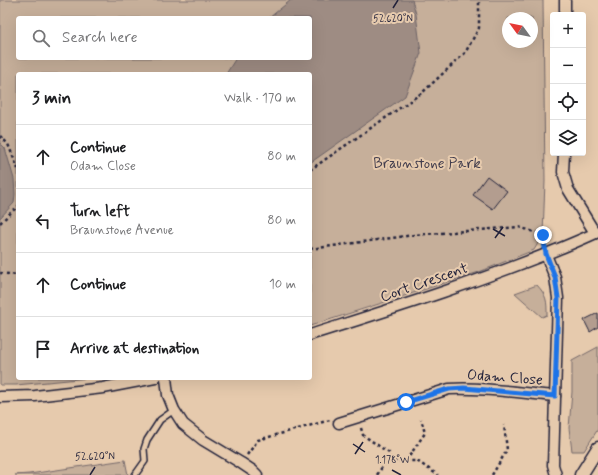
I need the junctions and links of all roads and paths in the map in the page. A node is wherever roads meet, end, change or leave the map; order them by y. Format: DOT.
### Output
graph roads {
  1 [pos="479,0"];
  2 [pos="565,0"];
  3 [pos="565,12"];
  4 [pos="0,136"];
  5 [pos="564,156"];
  6 [pos="16,164"];
  7 [pos="312,169"];
  8 [pos="16,208"];
  9 [pos="0,223"];
  10 [pos="597,233"];
  11 [pos="312,249"];
  12 [pos="546,254"];
  13 [pos="0,273"];
  14 [pos="16,275"];
  15 [pos="312,334"];
  16 [pos="144,380"];
  17 [pos="166,380"];
  18 [pos="555,396"];
  19 [pos="0,397"];
  20 [pos="174,410"];
  21 [pos="358,417"];
  22 [pos="422,419"];
  23 [pos="339,423"];
  24 [pos="504,425"];
  25 [pos="598,448"];
  26 [pos="389,461"];
  27 [pos="406,461"];
  28 [pos="241,463"];
  29 [pos="135,475"];
  30 [pos="257,475"];
  31 [pos="376,475"];
  32 [pos="438,475"];
  33 [pos="492,475"];
  34 [pos="556,475"];
  35 [pos="581,475"];
  1 -- 7 [label="path"];
  2 -- 3 [label="street"];
  4 -- 6 [label="path"];
  5 -- 10 [label="street"];
  8 -- 9 [label="path"];
  10 -- 12 [label="street, Cort Crescent"];
  11 -- 12 [label="path"];
  12 -- 15 [label="street, Cort Crescent"];
  12 -- 18 [label="street"];
  13 -- 14 [label="path"];
  16 -- 19 [label="street"];
  17 -- 20 [label="street"];
  18 -- 21 [label="street, Odam Close"];
  18 -- 34 [label="street"];
  20 -- 28 [label="street"];
  20 -- 29 [label="lane"];
  21 -- 23 [label="street, Odam Close"];
  21 -- 26 [label="path"];
  22 -- 27 [label="path"];
  23 -- 28 [label="path"];
  24 -- 33 [label="path"];
  25 -- 35 [label="street"];
  26 -- 27 [label="path"];
  26 -- 31 [label="path"];
  27 -- 32 [label="path"];
  28 -- 30 [label="street"];
}
